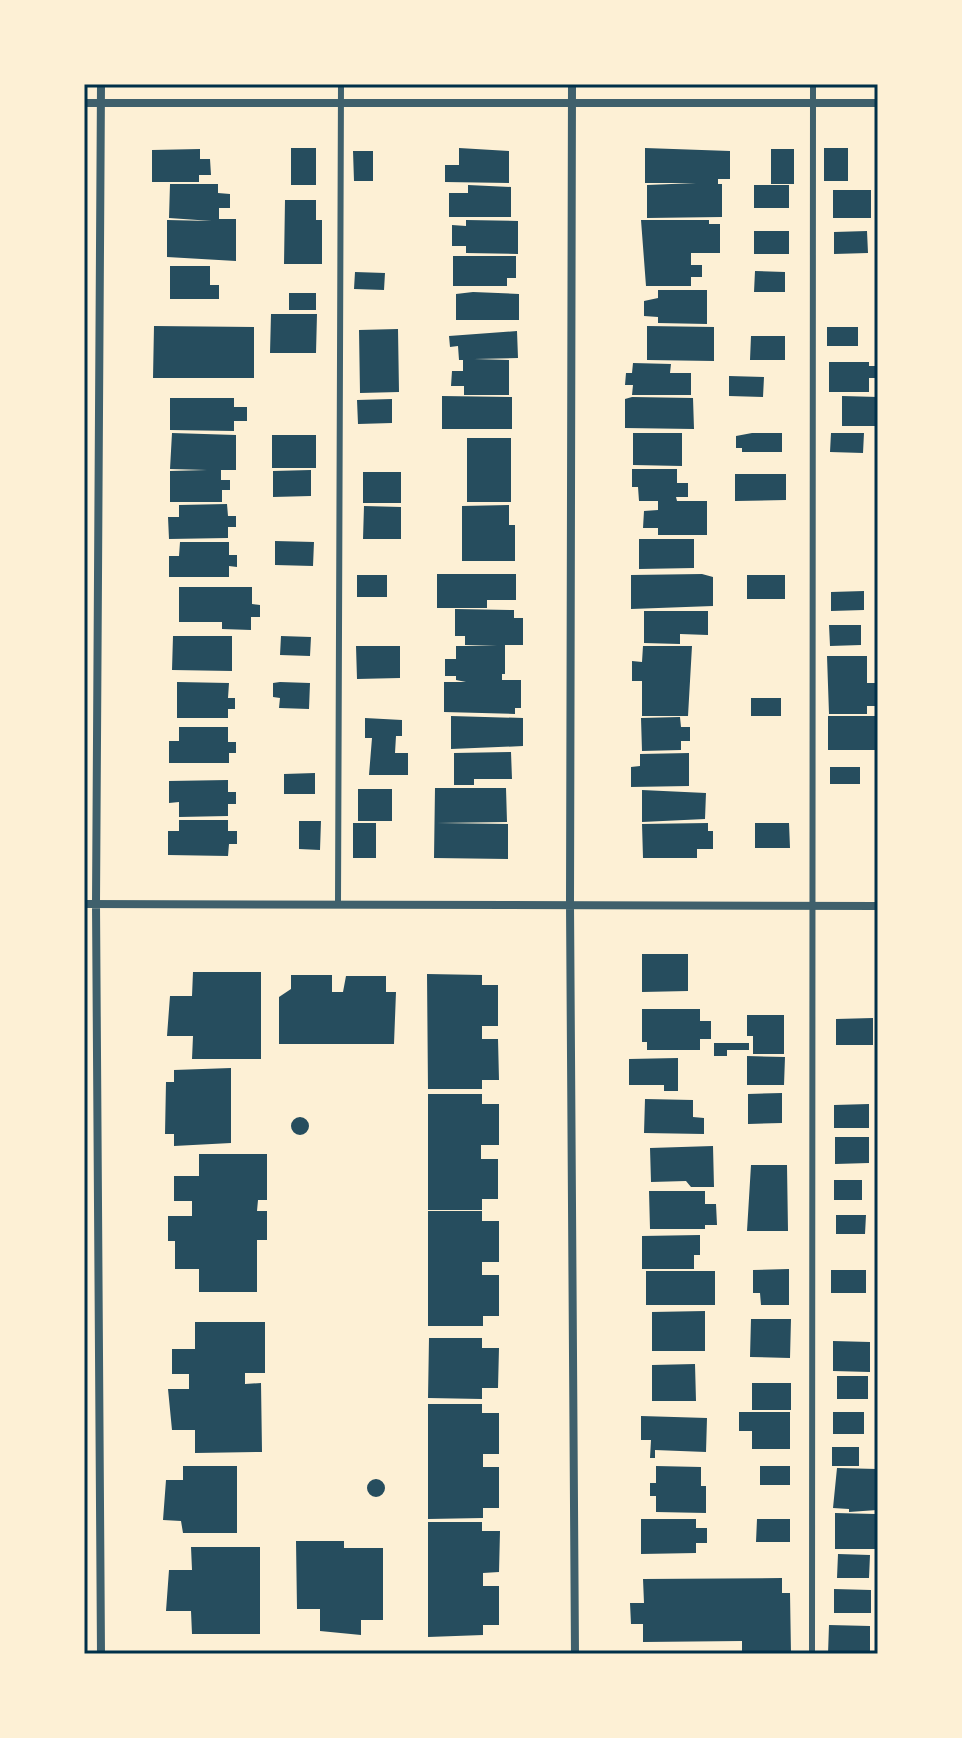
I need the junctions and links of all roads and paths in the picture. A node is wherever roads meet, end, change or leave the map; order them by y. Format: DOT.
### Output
graph roads {
  1 [pos="101,84"];
  2 [pos="341,84"];
  3 [pos="572,84"];
  4 [pos="813,84"];
  5 [pos="84,103"];
  6 [pos="101,103"];
  7 [pos="341,103"];
  8 [pos="572,103"];
  9 [pos="813,103"];
  10 [pos="878,103"];
  11 [pos="84,904"];
  12 [pos="96,904"];
  13 [pos="338,905"];
  14 [pos="570,905"];
  15 [pos="815,906"];
  16 [pos="878,906"];
  17 [pos="101,1654"];
  18 [pos="575,1654"];
  19 [pos="812,1654"];
  1 -- 6 [label="street"];
  2 -- 7 [label="lane"];
  3 -- 8 [label="street"];
  4 -- 9 [label="lane"];
  5 -- 6 [label="street"];
  6 -- 7 [label="street"];
  6 -- 12 [label="street"];
  7 -- 8 [label="street"];
  7 -- 13 [label="lane"];
  8 -- 9 [label="street"];
  8 -- 14 [label="street"];
  9 -- 10 [label="street"];
  9 -- 15 [label="lane"];
  11 -- 12 [label="street"];
  12 -- 13 [label="street"];
  12 -- 17 [label="street"];
  13 -- 14 [label="street"];
  14 -- 15 [label="street"];
  14 -- 18 [label="street"];
  15 -- 16 [label="street"];
  15 -- 19 [label="lane"];
}
